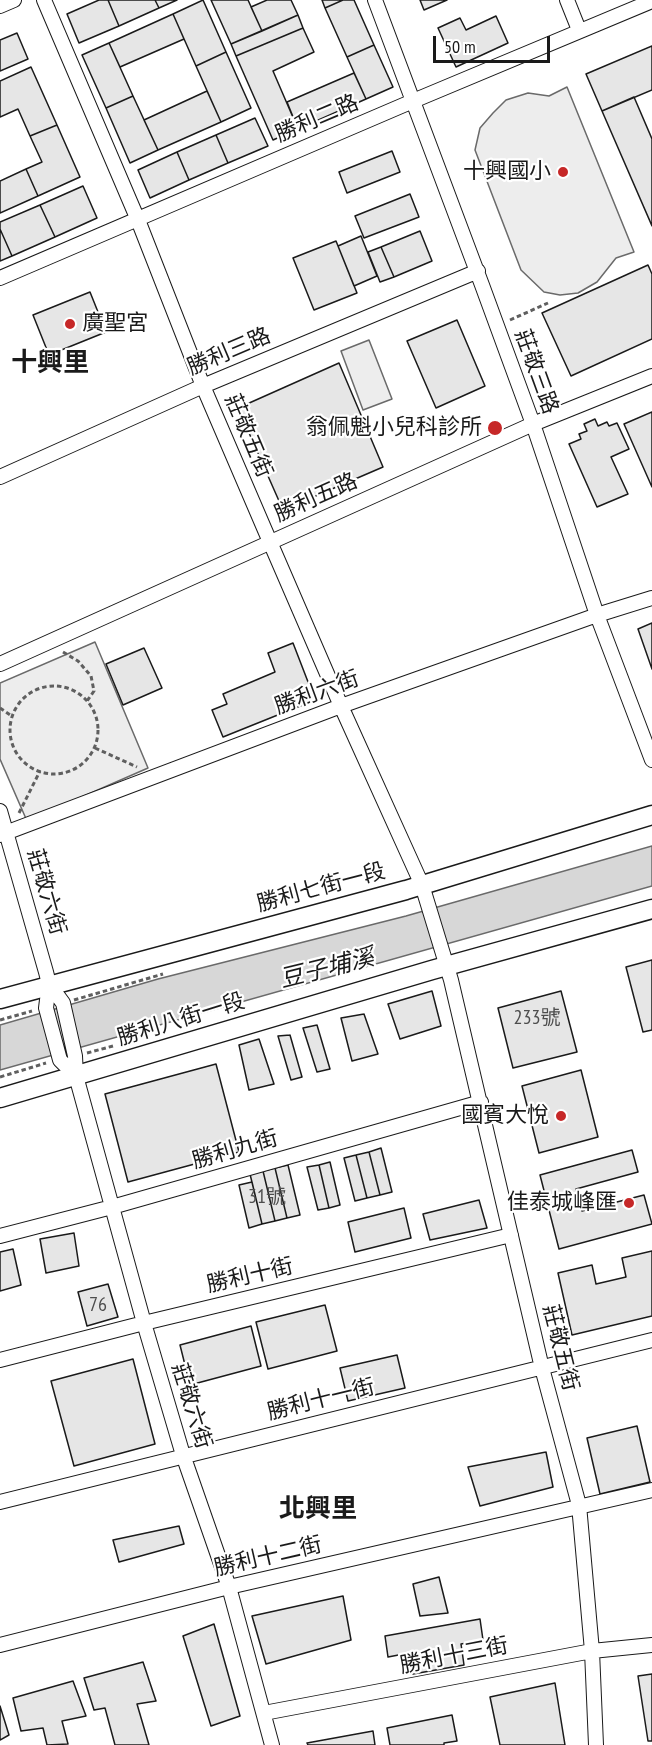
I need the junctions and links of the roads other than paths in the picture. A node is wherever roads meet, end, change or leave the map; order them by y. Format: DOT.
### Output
graph roads {
  1 [pos="14,0"];
  2 [pos="44,0"];
  3 [pos="375,0"];
  4 [pos="567,0"];
  5 [pos="652,1"];
  6 [pos="0,6"];
  7 [pos="579,30"];
  8 [pos="413,101"];
  9 [pos="138,220"];
  10 [pos="478,271"];
  11 [pos="0,278"];
  12 [pos="652,376"];
  13 [pos="203,386"];
  14 [pos="533,424"];
  15 [pos="0,477"];
  16 [pos="270,542"];
  17 [pos="652,598"];
  18 [pos="597,615"];
  19 [pos="0,664"];
  20 [pos="341,706"];
  21 [pos="652,760"];
  22 [pos="0,811"];
  23 [pos="652,816"];
  24 [pos="4,834"];
  25 [pos="422,885"];
  26 [pos="652,909"];
  27 [pos="447,966"];
  28 [pos="49,984"];
  29 [pos="0,999"];
  30 [pos="75,1076"];
  31 [pos="0,1098"];
  32 [pos="481,1102"];
  33 [pos="112,1207"];
  34 [pos="512,1235"];
  35 [pos="0,1236"];
  36 [pos="144,1323"];
  37 [pos="652,1340"];
  38 [pos="0,1360"];
  39 [pos="542,1368"];
  40 [pos="183,1455"];
  41 [pos="652,1490"];
  42 [pos="0,1502"];
  43 [pos="579,1505"];
  44 [pos="229,1587"];
  45 [pos="0,1645"];
  46 [pos="652,1645"];
  47 [pos="592,1651"];
  48 [pos="264,1713"];
  49 [pos="272,1745"];
  50 [pos="596,1745"];
  1 -- 6 [label="street"];
  2 -- 9 [label="street, 莊敬五街"];
  3 -- 8 [label="street, 莊敬三路"];
  4 -- 7 [label="street"];
  5 -- 7 [label="street, 勝利二路"];
  7 -- 8 [label="street, 勝利二路"];
  8 -- 9 [label="street, 勝利二路"];
  8 -- 10 [label="street, 莊敬三路"];
  9 -- 11 [label="street, 勝利二路"];
  9 -- 13 [label="street, 莊敬五街"];
  10 -- 13 [label="street, 勝利三路"];
  10 -- 14 [label="street, 莊敬三路"];
  12 -- 14 [label="street, 勝利五路"];
  13 -- 15 [label="street, 勝利三路"];
  13 -- 16 [label="street, 莊敬五街"];
  14 -- 16 [label="street, 勝利五路"];
  14 -- 18 [label="street, 莊敬三路"];
  16 -- 19 [label="street, 勝利五路"];
  16 -- 20 [label="street, 莊敬五街"];
  17 -- 18 [label="street, 勝利六街"];
  18 -- 20 [label="street, 勝利六街"];
  18 -- 21 [label="street, 莊敬三路"];
  20 -- 24 [label="street, 勝利六街"];
  20 -- 25 [label="street, 莊敬五街"];
  22 -- 24 [label="street, 莊敬六街"];
  23 -- 25 [label="street, 勝利七街一段"];
  24 -- 28 [label="street, 莊敬六街"];
  25 -- 27 [label="street, 莊敬五街"];
  25 -- 28 [label="street, 勝利七街一段"];
  26 -- 27 [label="street, 勝利八街一段"];
  27 -- 30 [label="street, 勝利八街一段"];
  27 -- 32 [label="street, 莊敬五街"];
  28 -- 29 [label="street, 勝利七街一段"];
  28 -- 30 [label="street"];
  28 -- 30 [label="street"];
  30 -- 31 [label="street, 勝利八街一段"];
  30 -- 33 [label="street, 莊敬六街"];
  32 -- 33 [label="street, 勝利九街"];
  32 -- 34 [label="street, 莊敬五街"];
  33 -- 35 [label="street, 勝利九街"];
  33 -- 36 [label="street, 莊敬六街"];
  34 -- 36 [label="street, 勝利十街"];
  34 -- 39 [label="street, 莊敬五街"];
  36 -- 38 [label="street, 勝利十街"];
  36 -- 40 [label="street, 莊敬六街"];
  37 -- 39 [label="street, 勝利十一街"];
  39 -- 40 [label="street, 勝利十一街"];
  39 -- 43 [label="street, 莊敬五街"];
  40 -- 42 [label="street, 勝利十一街"];
  40 -- 44 [label="street, 莊敬六街"];
  41 -- 43 [label="street, 勝利十二街"];
  43 -- 44 [label="street, 勝利十二街"];
  43 -- 47 [label="street, 莊敬五街"];
  44 -- 45 [label="street, 勝利十二街"];
  44 -- 48 [label="street, 莊敬六街"];
  46 -- 47 [label="street, 勝利十三街"];
  47 -- 48 [label="street, 勝利十三街"];
  47 -- 50 [label="street, 莊敬五街"];
  48 -- 49 [label="street, 莊敬六街"];
}
